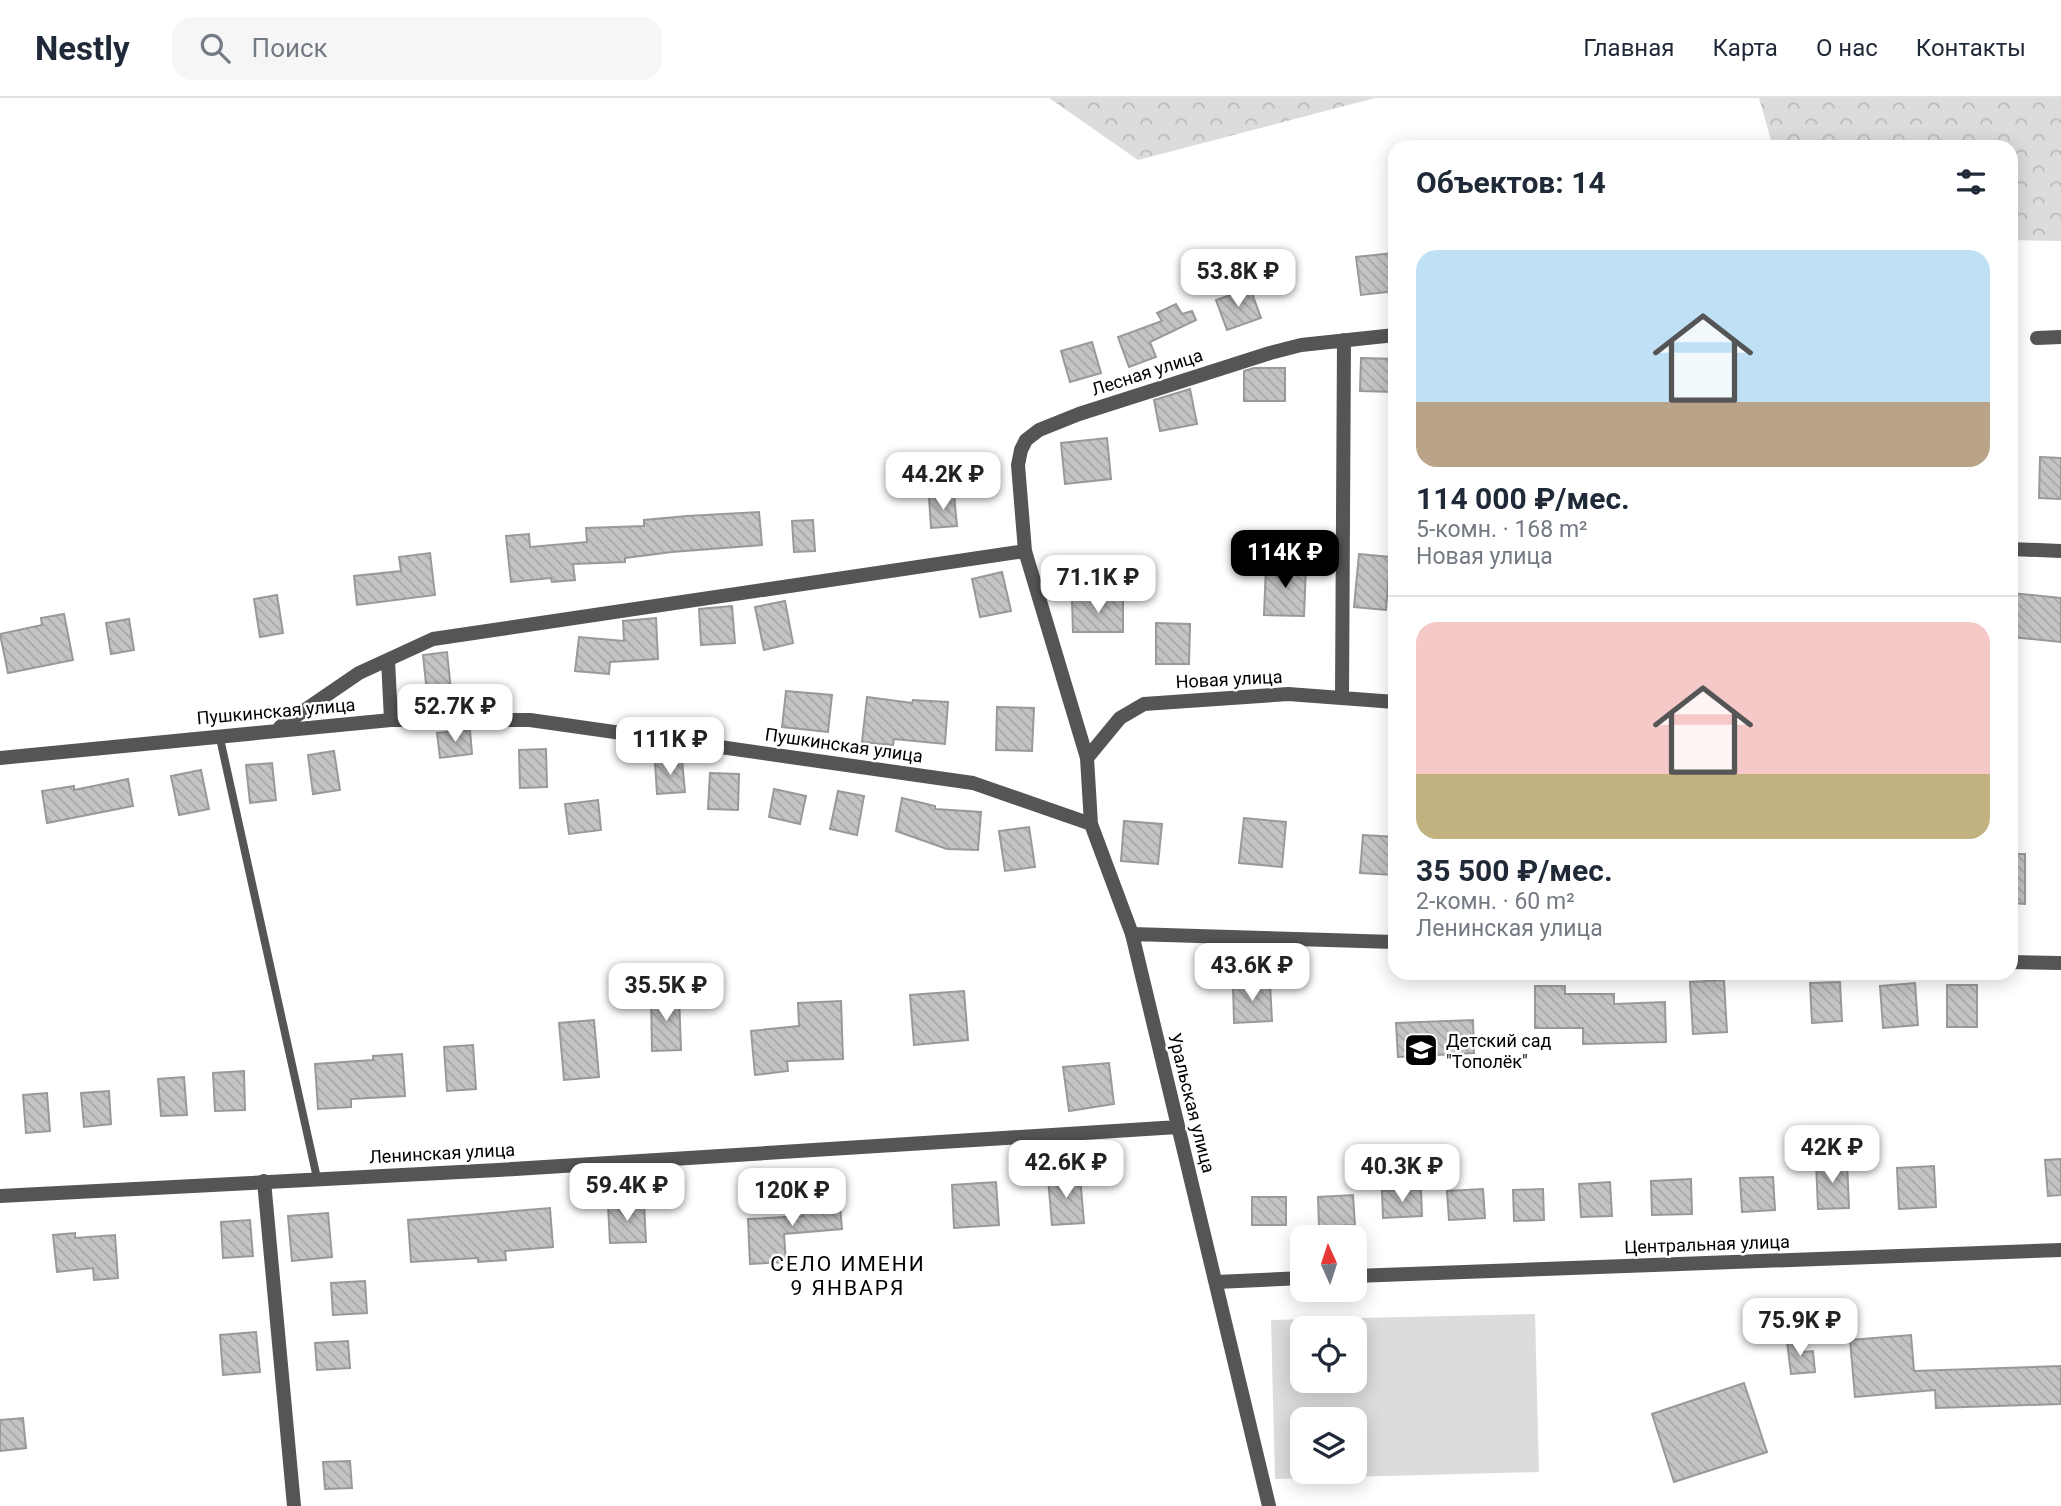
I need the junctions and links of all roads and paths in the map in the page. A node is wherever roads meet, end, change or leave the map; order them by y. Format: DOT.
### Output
graph roads {
  1 [pos="1388,336"];
  2 [pos="2061,337"];
  3 [pos="2038,338"];
  4 [pos="1345,340"];
  5 [pos="2018,549"];
  6 [pos="1025,551"];
  7 [pos="2061,551"];
  8 [pos="388,660"];
  9 [pos="1342,698"];
  10 [pos="1388,701"];
  11 [pos="391,720"];
  12 [pos="277,729"];
  13 [pos="219,734"];
  14 [pos="0,758"];
  15 [pos="1087,758"];
  16 [pos="1091,824"];
  17 [pos="1132,934"];
  18 [pos="1388,942"];
  19 [pos="2018,962"];
  20 [pos="2061,963"];
  21 [pos="1178,1127"];
  22 [pos="317,1178"];
  23 [pos="264,1181"];
  24 [pos="0,1196"];
  25 [pos="2061,1250"];
  26 [pos="1367,1276"];
  27 [pos="1290,1279"];
  28 [pos="1216,1282"];
  29 [pos="294,1506"];
  30 [pos="1269,1506"];
  1 -- 4 [label="street, Лесная улица"];
  2 -- 3 [label="street"];
  4 -- 6 [label="street, Лесная улица"];
  4 -- 9 [label="street"];
  5 -- 7 [label="street"];
  6 -- 8 [label="street"];
  6 -- 15 [label="street, Уральская улица"];
  8 -- 11 [label="street"];
  8 -- 12 [label="street"];
  9 -- 10 [label="street, Новая улица"];
  9 -- 15 [label="street, Новая улица"];
  11 -- 12 [label="street, Пушкинская улица"];
  11 -- 16 [label="street, Пушкинская улица"];
  12 -- 13 [label="street, Пушкинская улица"];
  13 -- 14 [label="street, Пушкинская улица"];
  13 -- 22 [label="lane"];
  15 -- 16 [label="street, Уральская улица"];
  16 -- 17 [label="street, Уральская улица"];
  17 -- 18 [label="street"];
  17 -- 21 [label="street, Уральская улица"];
  19 -- 20 [label="street"];
  21 -- 22 [label="street, Ленинская улица"];
  21 -- 28 [label="street, Уральская улица"];
  22 -- 23 [label="street, Ленинская улица"];
  23 -- 24 [label="street, Ленинская улица"];
  23 -- 29 [label="street"];
  25 -- 26 [label="street, Центральная улица"];
  27 -- 28 [label="street"];
  28 -- 30 [label="street, Уральская улица"];
}
